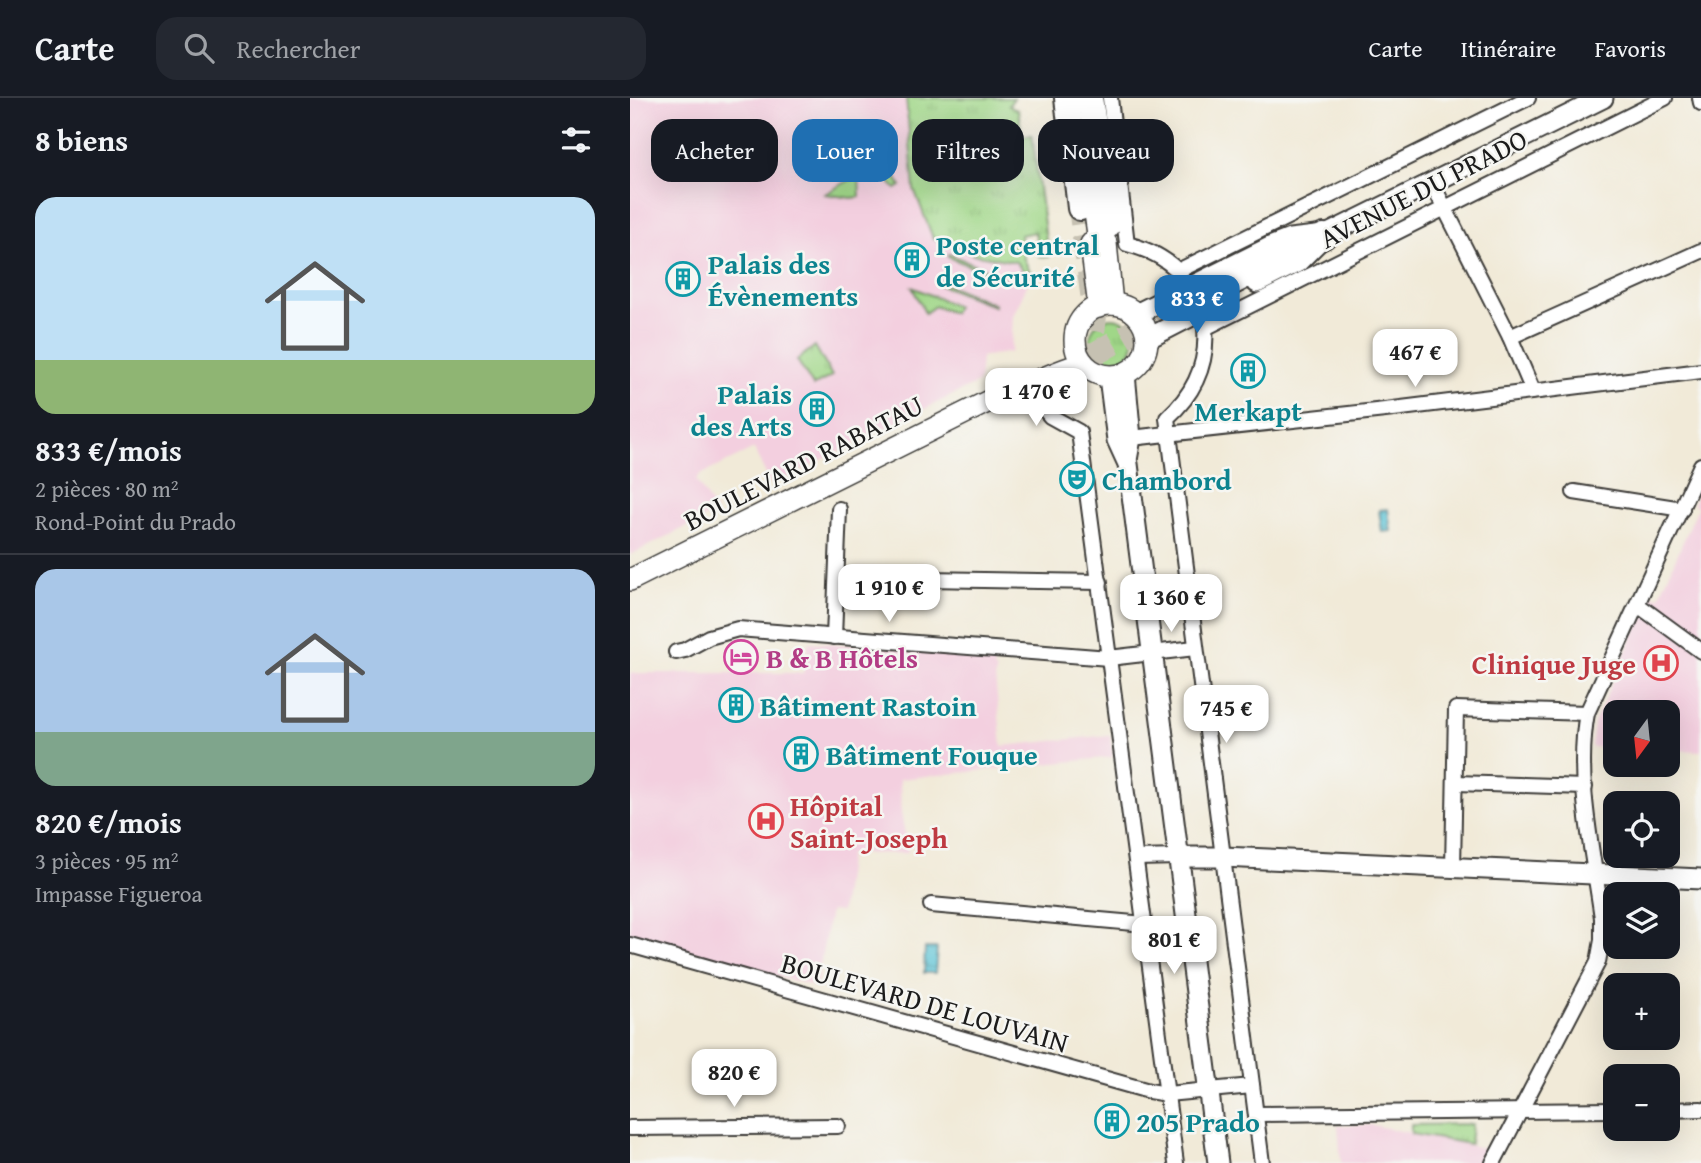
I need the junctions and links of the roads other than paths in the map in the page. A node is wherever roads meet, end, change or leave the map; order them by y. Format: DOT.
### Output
graph roads {
  1 [pos="1067,98"];
  2 [pos="1080,98"];
  3 [pos="1090,98"];
  4 [pos="1097,98"];
  5 [pos="1110,98"];
  6 [pos="1528,98"];
  7 [pos="1603,98"];
  8 [pos="1665,98"];
  9 [pos="1432,183"];
  10 [pos="1106,204"];
  11 [pos="1080,208"];
  12 [pos="1443,208"];
  13 [pos="1098,234"];
  14 [pos="1324,236"];
  15 [pos="1240,239"];
  16 [pos="1701,250"];
  17 [pos="1249,259"];
  18 [pos="1189,302"];
  19 [pos="1105,306"];
  20 [pos="1136,314"];
  21 [pos="1510,337"];
  22 [pos="1147,339"];
  23 [pos="1079,355"];
  24 [pos="1701,371"];
  25 [pos="1117,375"];
  26 [pos="1026,387"];
  27 [pos="1533,391"];
  28 [pos="1001,395"];
  29 [pos="1169,435"];
  30 [pos="1131,438"];
  31 [pos="1127,460"];
  32 [pos="1701,465"];
  33 [pos="1574,492"];
  34 [pos="839,509"];
  35 [pos="1682,509"];
  36 [pos="926,579"];
  37 [pos="630,580"];
  38 [pos="1100,582"];
  39 [pos="1637,605"];
  40 [pos="834,637"];
  41 [pos="1195,648"];
  42 [pos="1701,651"];
  43 [pos="676,652"];
  44 [pos="1151,654"];
  45 [pos="1109,658"];
  46 [pos="1587,713"];
  47 [pos="1456,783"];
  48 [pos="1585,787"];
  49 [pos="1179,857"];
  50 [pos="1223,857"];
  51 [pos="1136,858"];
  52 [pos="1453,868"];
  53 [pos="1595,873"];
  54 [pos="1701,879"];
  55 [pos="931,905"];
  56 [pos="1145,924"];
  57 [pos="630,945"];
  58 [pos="1252,1086"];
  59 [pos="1209,1090"];
  60 [pos="1167,1094"];
  61 [pos="1701,1109"];
  62 [pos="1603,1110"];
  63 [pos="1680,1110"];
  64 [pos="1520,1112"];
  65 [pos="1256,1114"];
  66 [pos="838,1126"];
  67 [pos="630,1128"];
  68 [pos="1176,1163"];
  69 [pos="1218,1163"];
  70 [pos="1262,1163"];
  71 [pos="1493,1163"];
  1 -- 11 [label="highway"];
  2 -- 13 [label="main road"];
  3 -- 10 [label="highway"];
  4 -- 13 [label="main road"];
  5 -- 15 [label="street, AVENUE DU PRADO"];
  6 -- 15 [label="street, AVENUE DU PRADO"];
  7 -- 9 [label="main road, AVENUE DU PRADO"];
  8 -- 12 [label="street, AVENUE DU PRADO"];
  9 -- 12 [label="street"];
  9 -- 14 [label="main road, AVENUE DU PRADO"];
  12 -- 21 [label="street"];
  12 -- 29 [label="street, AVENUE DU PRADO"];
  13 -- 19 [label="main road"];
  14 -- 17 [label="main road, AVENUE DU PRADO"];
  14 -- 18 [label="highway"];
  14 -- 22 [label="main road, AVENUE DU PRADO"];
  15 -- 17 [label="street"];
  16 -- 21 [label="street"];
  17 -- 20 [label="main road, AVENUE DU PRADO"];
  19 -- 20 [label="main road"];
  19 -- 23 [label="main road"];
  20 -- 22 [label="main road"];
  21 -- 27 [label="street"];
  22 -- 25 [label="main road"];
  23 -- 25 [label="main road"];
  23 -- 26 [label="main road, BOULEVARD RABATAU"];
  23 -- 28 [label="main road, BOULEVARD RABATAU"];
  24 -- 27 [label="street"];
  25 -- 30 [label="main road"];
  25 -- 31 [label="main road"];
  26 -- 28 [label="main road, BOULEVARD RABATAU"];
  26 -- 38 [label="street"];
  27 -- 29 [label="street"];
  28 -- 37 [label="main road, BOULEVARD RABATAU"];
  29 -- 30 [label="street"];
  29 -- 41 [label="street"];
  30 -- 31 [label="main road"];
  31 -- 44 [label="main road"];
  32 -- 35 [label="street"];
  33 -- 35 [label="street"];
  34 -- 40 [label="street"];
  35 -- 39 [label="street"];
  36 -- 38 [label="street"];
  38 -- 45 [label="street"];
  39 -- 42 [label="street"];
  39 -- 46 [label="street"];
  40 -- 43 [label="street"];
  40 -- 45 [label="street"];
  41 -- 44 [label="street"];
  41 -- 50 [label="street"];
  44 -- 45 [label="street"];
  44 -- 49 [label="main road"];
  45 -- 51 [label="street"];
  46 -- 47 [label="street"];
  46 -- 48 [label="street"];
  47 -- 48 [label="street"];
  47 -- 52 [label="street"];
  48 -- 53 [label="street"];
  49 -- 50 [label="main road"];
  49 -- 51 [label="street"];
  49 -- 59 [label="main road"];
  50 -- 52 [label="main road"];
  50 -- 58 [label="street"];
  51 -- 56 [label="street"];
  52 -- 53 [label="main road"];
  53 -- 54 [label="main road"];
  53 -- 64 [label="street"];
  55 -- 56 [label="street"];
  56 -- 60 [label="street"];
  57 -- 60 [label="street, BOULEVARD DE LOUVAIN"];
  58 -- 59 [label="street"];
  58 -- 65 [label="street"];
  59 -- 60 [label="street, BOULEVARD DE LOUVAIN"];
  59 -- 69 [label="main road"];
  60 -- 68 [label="street"];
  61 -- 63 [label="street"];
  62 -- 64 [label="street"];
  64 -- 65 [label="street"];
  64 -- 71 [label="street"];
  65 -- 70 [label="street"];
  66 -- 67 [label="street"];
}
